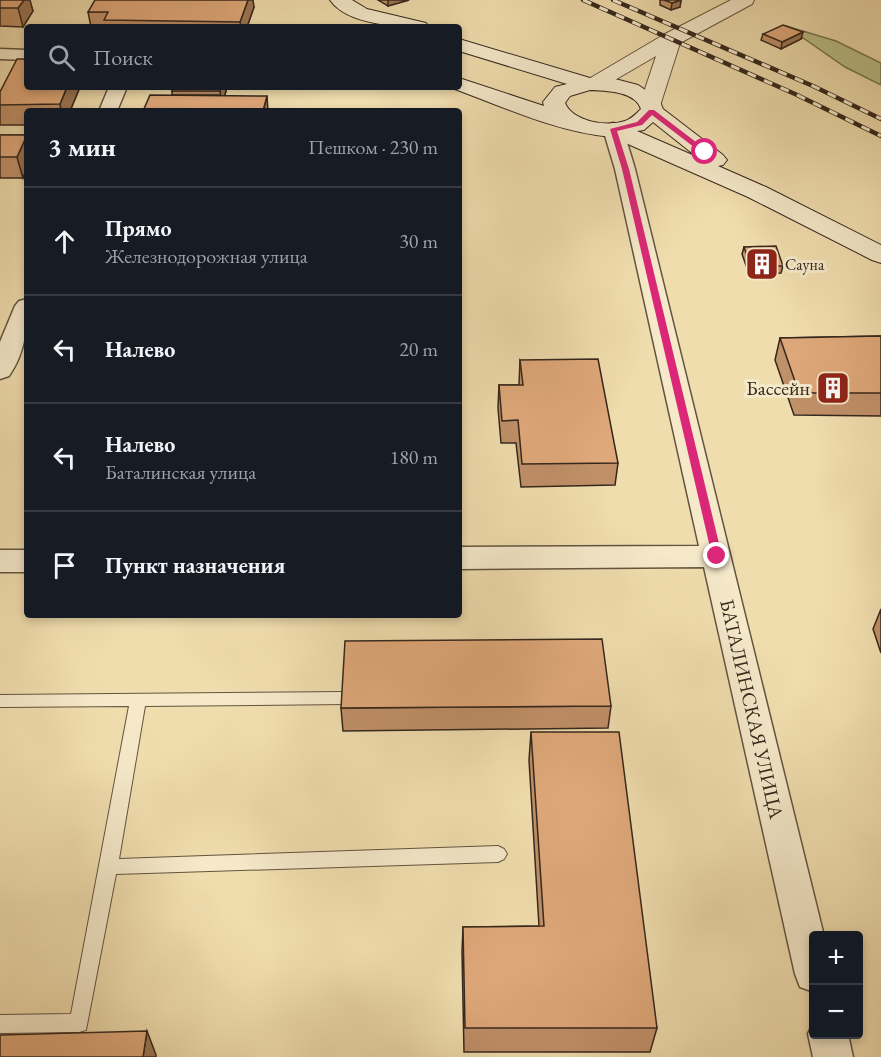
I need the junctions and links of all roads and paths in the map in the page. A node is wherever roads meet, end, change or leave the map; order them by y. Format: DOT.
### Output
graph roads {
  1 [pos="339,0"];
  2 [pos="745,0"];
  3 [pos="365,20"];
  4 [pos="396,24"];
  5 [pos="672,38"];
  6 [pos="462,49"];
  7 [pos="0,54"];
  8 [pos="24,55"];
  9 [pos="592,84"];
  10 [pos="462,85"];
  11 [pos="117,90"];
  12 [pos="651,107"];
  13 [pos="109,108"];
  14 [pos="567,121"];
  15 [pos="614,129"];
  16 [pos="757,192"];
  17 [pos="881,255"];
  18 [pos="24,313"];
  19 [pos="0,371"];
  20 [pos="717,556"];
  21 [pos="462,558"];
  22 [pos="0,561"];
  23 [pos="24,561"];
  24 [pos="345,698"];
  25 [pos="138,699"];
  26 [pos="0,700"];
  27 [pos="498,854"];
  28 [pos="109,867"];
  29 [pos="809,957"];
  30 [pos="0,1024"];
  31 [pos="829,1039"];
  32 [pos="833,1057"];
  1 -- 3 [label="main road"];
  2 -- 5 [label="main road"];
  3 -- 4 [label="main road"];
  5 -- 9 [label="main road"];
  5 -- 12 [label="main road"];
  6 -- 9 [label="main road"];
  7 -- 8 [label="street"];
  9 -- 12 [label="main road"];
  9 -- 14 [label="main road"];
  10 -- 14 [label="main road"];
  11 -- 13 [label="street"];
  12 -- 15 [label="main road"];
  12 -- 16 [label="main road"];
  14 -- 15 [label="main road"];
  15 -- 16 [label="main road"];
  15 -- 20 [label="street, БАТАЛИНСКАЯ УЛИЦА"];
  16 -- 17 [label="main road"];
  18 -- 19 [label="street"];
  20 -- 21 [label="street"];
  20 -- 29 [label="street, БАТАЛИНСКАЯ УЛИЦА"];
  22 -- 23 [label="street"];
  24 -- 25 [label="lane"];
  25 -- 26 [label="lane"];
  25 -- 28 [label="lane"];
  27 -- 28 [label="lane"];
  28 -- 30 [label="lane"];
  31 -- 32 [label="street"];
}
